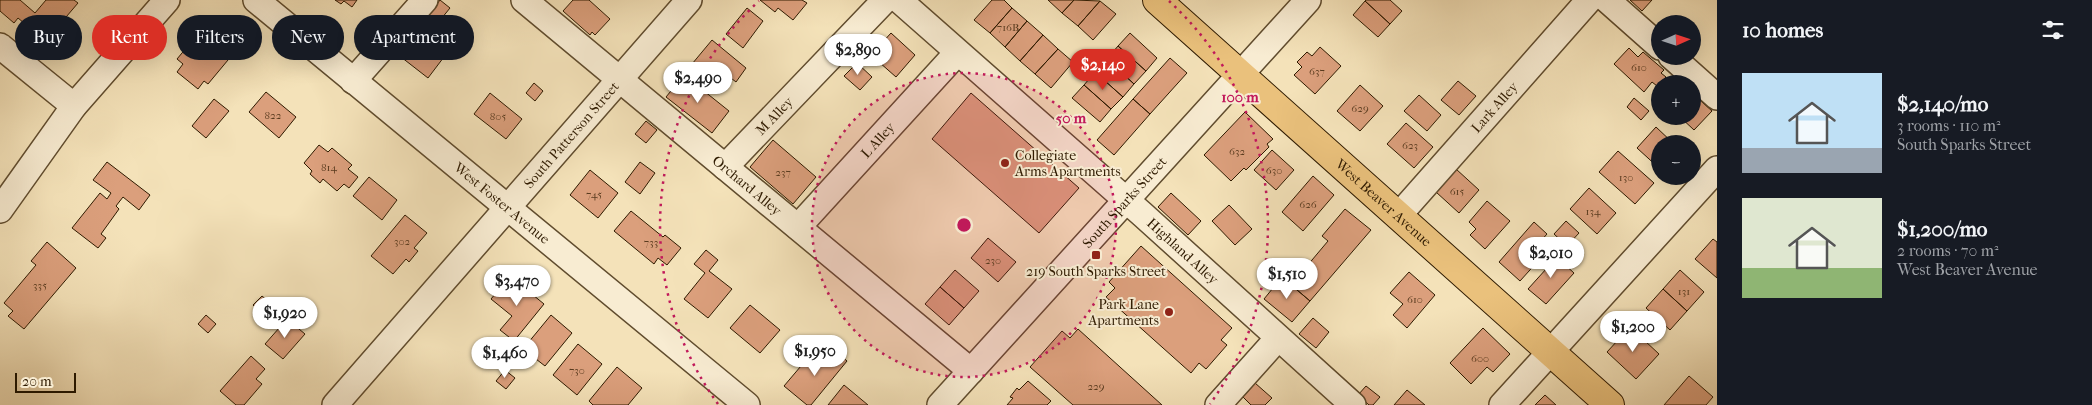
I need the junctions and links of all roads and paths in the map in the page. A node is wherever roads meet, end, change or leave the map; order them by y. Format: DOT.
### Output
graph roads {
  1 [pos="166,0"];
  2 [pos="256,0"];
  3 [pos="424,0"];
  4 [pos="524,0"];
  5 [pos="689,0"];
  6 [pos="885,0"];
  7 [pos="899,0"];
  8 [pos="1157,0"];
  9 [pos="1308,0"];
  10 [pos="1589,0"];
  11 [pos="1607,0"];
  12 [pos="1651,39"];
  13 [pos="0,46"];
  14 [pos="957,53"];
  15 [pos="1681,65"];
  16 [pos="1241,74"];
  17 [pos="620,80"];
  18 [pos="353,81"];
  19 [pos="1717,97"];
  20 [pos="74,106"];
  21 [pos="725,167"];
  22 [pos="1717,169"];
  23 [pos="1126,200"];
  24 [pos="508,207"];
  25 [pos="0,210"];
  26 [pos="1399,215"];
  27 [pos="798,227"];
  28 [pos="1278,338"];
  29 [pos="1551,351"];
  30 [pos="971,371"];
  31 [pos="335,405"];
  32 [pos="747,405"];
  33 [pos="940,405"];
  34 [pos="1218,405"];
  35 [pos="1353,405"];
  36 [pos="1502,405"];
  37 [pos="1610,405"];
  1 -- 20 [label="street"];
  2 -- 18 [label="street, West Foster Avenue"];
  3 -- 18 [label="street"];
  4 -- 17 [label="street, Orchard Alley"];
  5 -- 17 [label="street, South Patterson Street"];
  6 -- 21 [label="street, M Alley"];
  7 -- 14 [label="street, Highland Alley"];
  8 -- 16 [label="main road, West Beaver Avenue"];
  9 -- 16 [label="street, South Sparks Street"];
  10 -- 26 [label="street, Lark Alley"];
  11 -- 12 [label="street"];
  13 -- 20 [label="street"];
  14 -- 23 [label="street, Highland Alley"];
  14 -- 27 [label="street, L Alley"];
  15 -- 19 [label="street"];
  16 -- 23 [label="street, South Sparks Street"];
  16 -- 26 [label="main road, West Beaver Avenue"];
  17 -- 21 [label="street, Orchard Alley"];
  17 -- 24 [label="street, South Patterson Street"];
  18 -- 24 [label="street, West Foster Avenue"];
  20 -- 25 [label="street"];
  21 -- 27 [label="street, Orchard Alley"];
  22 -- 29 [label="street"];
  23 -- 28 [label="street, Highland Alley"];
  23 -- 30 [label="street, South Sparks Street"];
  24 -- 31 [label="street, South Patterson Street"];
  24 -- 32 [label="street, West Foster Avenue"];
  26 -- 29 [label="main road, West Beaver Avenue"];
  27 -- 30 [label="street, Orchard Alley"];
  28 -- 34 [label="street"];
  28 -- 35 [label="street, Highland Alley"];
  29 -- 36 [label="street"];
  29 -- 37 [label="main road, West Beaver Avenue"];
  30 -- 33 [label="street, South Sparks Street"];
}
